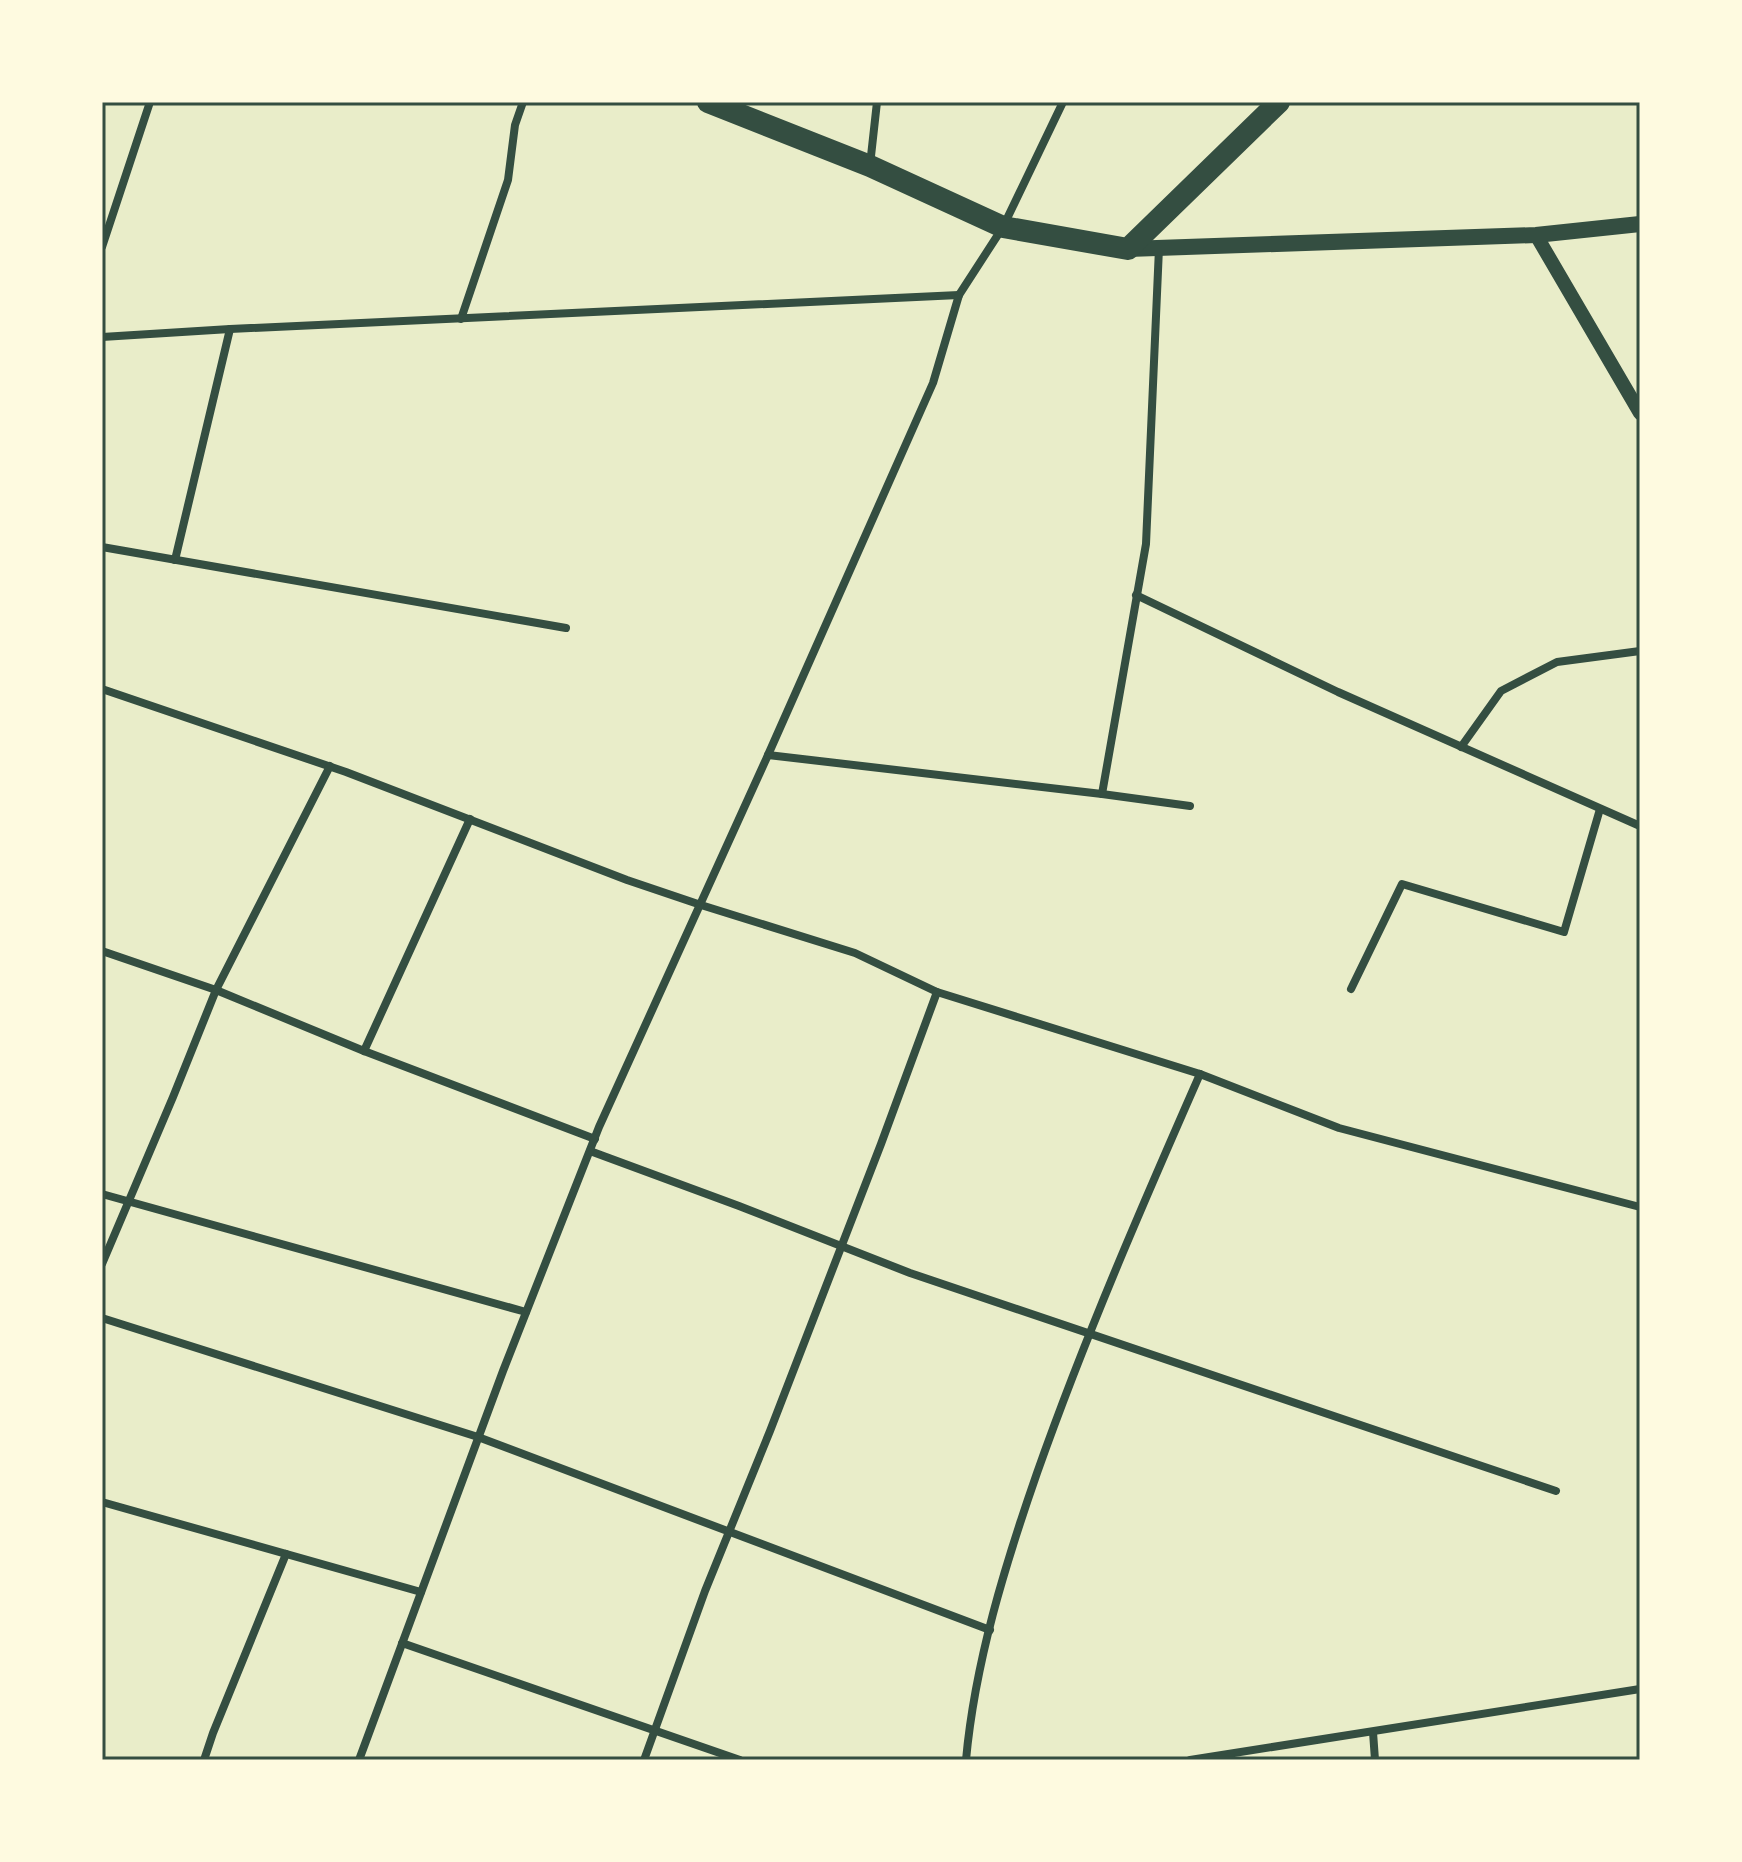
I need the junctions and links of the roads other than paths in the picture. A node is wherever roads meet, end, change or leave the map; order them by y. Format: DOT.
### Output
graph roads {
  1 [pos="150,102"];
  2 [pos="523,102"];
  3 [pos="708,102"];
  4 [pos="877,102"];
  5 [pos="1063,102"];
  6 [pos="1279,102"];
  7 [pos="870,166"];
  8 [pos="1640,224"];
  9 [pos="1003,227"];
  10 [pos="1536,235"];
  11 [pos="102,247"];
  12 [pos="1159,248"];
  13 [pos="1128,249"];
  14 [pos="959,295"];
  15 [pos="461,319"];
  16 [pos="230,329"];
  17 [pos="102,337"];
  18 [pos="1640,413"];
  19 [pos="102,547"];
  20 [pos="175,560"];
  21 [pos="1136,595"];
  22 [pos="566,628"];
  23 [pos="1640,651"];
  24 [pos="102,689"];
  25 [pos="1461,747"];
  26 [pos="768,755"];
  27 [pos="330,766"];
  28 [pos="1102,794"];
  29 [pos="1190,806"];
  30 [pos="1600,809"];
  31 [pos="470,819"];
  32 [pos="1640,826"];
  33 [pos="701,905"];
  34 [pos="102,951"];
  35 [pos="1351,989"];
  36 [pos="216,990"];
  37 [pos="937,992"];
  38 [pos="364,1051"];
  39 [pos="1200,1074"];
  40 [pos="595,1139"];
  41 [pos="590,1151"];
  42 [pos="102,1194"];
  43 [pos="128,1202"];
  44 [pos="1640,1207"];
  45 [pos="841,1246"];
  46 [pos="102,1264"];
  47 [pos="526,1312"];
  48 [pos="102,1318"];
  49 [pos="1089,1334"];
  50 [pos="478,1437"];
  51 [pos="1556,1491"];
  52 [pos="102,1502"];
  53 [pos="729,1531"];
  54 [pos="286,1554"];
  55 [pos="421,1592"];
  56 [pos="990,1630"];
  57 [pos="402,1643"];
  58 [pos="1640,1689"];
  59 [pos="655,1731"];
  60 [pos="1373,1732"];
  61 [pos="204,1760"];
  62 [pos="359,1760"];
  63 [pos="644,1760"];
  64 [pos="740,1760"];
  65 [pos="966,1760"];
  66 [pos="1190,1760"];
  67 [pos="1375,1760"];
  1 -- 11 [label="street"];
  2 -- 15 [label="street"];
  3 -- 7 [label="highway"];
  4 -- 7 [label="street"];
  5 -- 9 [label="street"];
  6 -- 13 [label="highway"];
  7 -- 9 [label="highway"];
  8 -- 10 [label="main road"];
  9 -- 13 [label="highway"];
  9 -- 14 [label="street"];
  10 -- 12 [label="main road"];
  10 -- 18 [label="street"];
  12 -- 13 [label="main road"];
  12 -- 21 [label="street"];
  14 -- 15 [label="street"];
  14 -- 26 [label="street"];
  15 -- 16 [label="street"];
  16 -- 17 [label="street"];
  16 -- 20 [label="street"];
  19 -- 20 [label="street"];
  20 -- 22 [label="street"];
  21 -- 25 [label="street"];
  21 -- 28 [label="street"];
  23 -- 25 [label="street"];
  24 -- 27 [label="street"];
  25 -- 30 [label="street"];
  26 -- 28 [label="street"];
  26 -- 33 [label="street"];
  27 -- 31 [label="street"];
  27 -- 36 [label="street"];
  28 -- 29 [label="street"];
  30 -- 32 [label="street"];
  30 -- 35 [label="street"];
  31 -- 33 [label="street"];
  31 -- 38 [label="street"];
  33 -- 37 [label="street"];
  33 -- 40 [label="street"];
  34 -- 36 [label="street"];
  36 -- 38 [label="street"];
  36 -- 43 [label="street"];
  37 -- 39 [label="street"];
  37 -- 45 [label="street"];
  38 -- 40 [label="street"];
  39 -- 44 [label="street"];
  39 -- 49 [label="street"];
  40 -- 41 [label="street"];
  41 -- 45 [label="street"];
  41 -- 47 [label="street"];
  42 -- 43 [label="street"];
  43 -- 46 [label="street"];
  43 -- 47 [label="street"];
  45 -- 49 [label="street"];
  45 -- 53 [label="street"];
  47 -- 50 [label="street"];
  48 -- 50 [label="street"];
  49 -- 51 [label="street"];
  49 -- 56 [label="street"];
  50 -- 53 [label="street"];
  50 -- 55 [label="street"];
  52 -- 54 [label="street"];
  53 -- 56 [label="street"];
  53 -- 59 [label="street"];
  54 -- 55 [label="street"];
  54 -- 61 [label="street"];
  55 -- 57 [label="street"];
  56 -- 65 [label="street"];
  57 -- 59 [label="street"];
  57 -- 62 [label="street"];
  58 -- 60 [label="street"];
  59 -- 63 [label="street"];
  59 -- 64 [label="street"];
  60 -- 66 [label="street"];
  60 -- 67 [label="street"];
}
